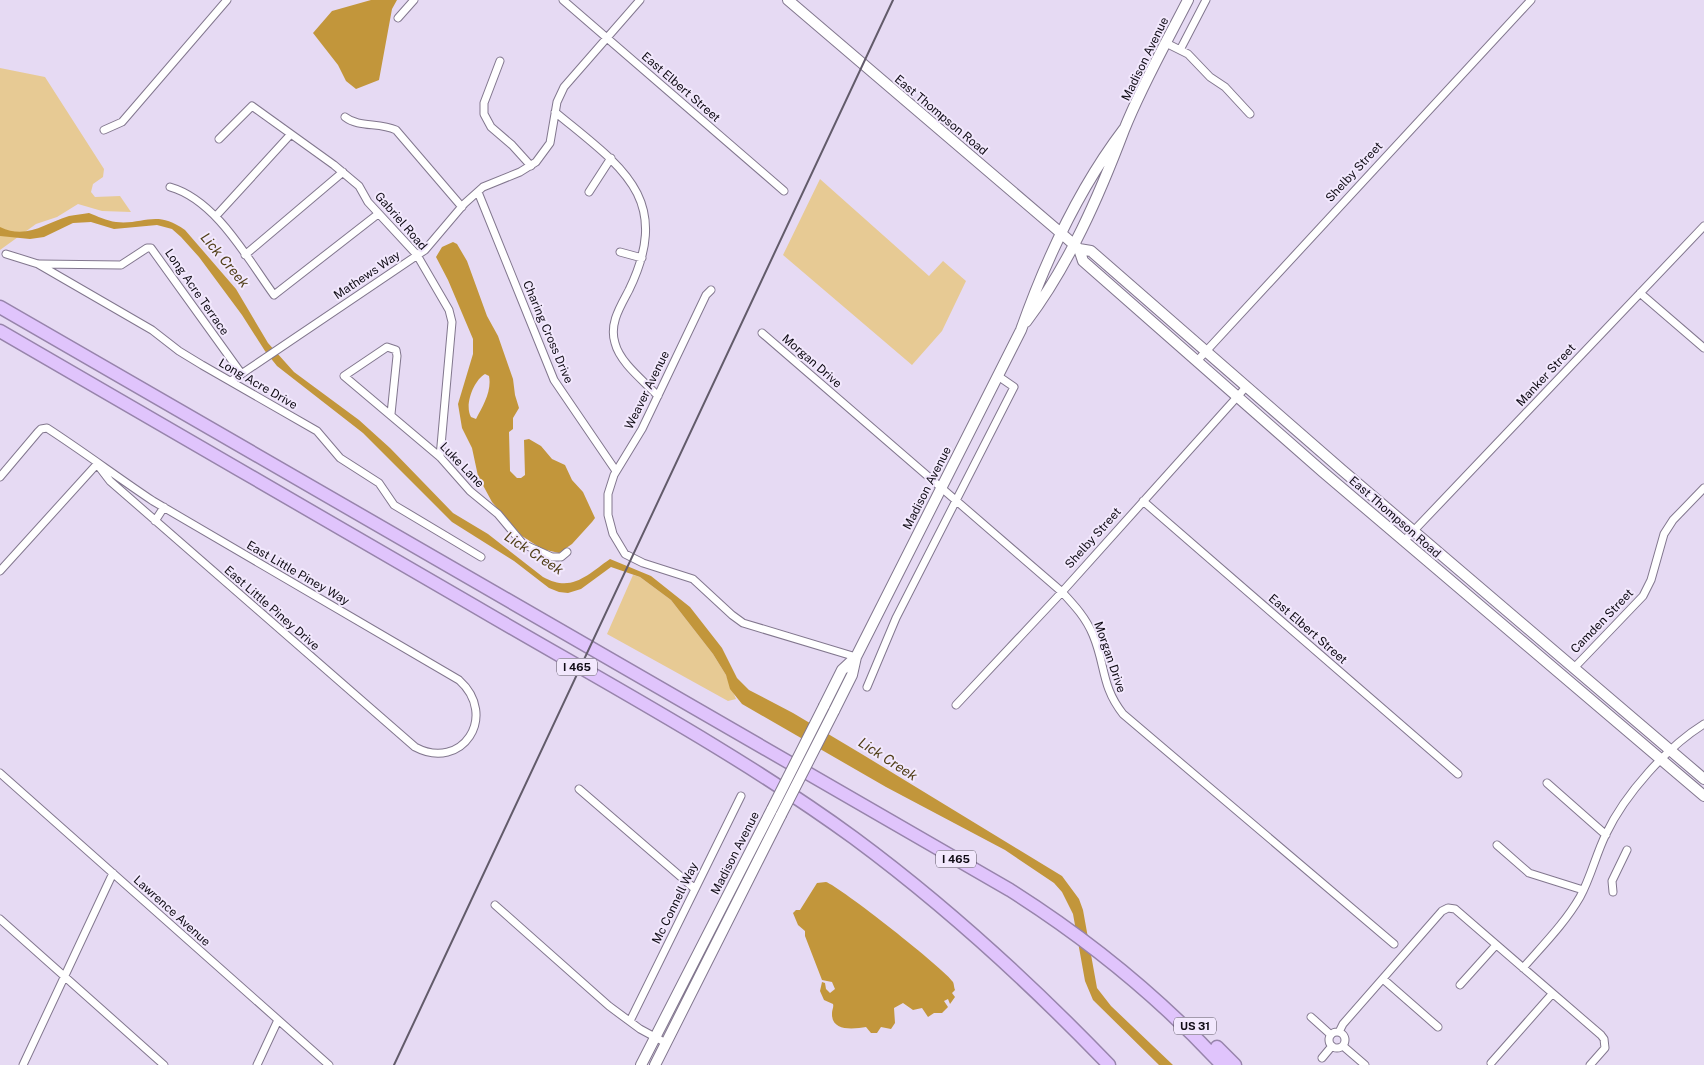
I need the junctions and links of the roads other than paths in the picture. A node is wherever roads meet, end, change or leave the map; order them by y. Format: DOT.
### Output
graph roads {
  1 [pos="226,0"];
  2 [pos="414,0"];
  3 [pos="563,0"];
  4 [pos="640,0"];
  5 [pos="788,0"];
  6 [pos="1188,0"];
  7 [pos="1206,0"];
  8 [pos="1531,0"];
  9 [pos="398,18"];
  10 [pos="607,38"];
  11 [pos="1166,43"];
  12 [pos="1180,50"];
  13 [pos="500,61"];
  14 [pos="555,112"];
  15 [pos="1250,114"];
  16 [pos="345,116"];
  17 [pos="1124,129"];
  18 [pos="104,130"];
  19 [pos="290,135"];
  20 [pos="218,139"];
  21 [pos="611,158"];
  22 [pos="530,166"];
  23 [pos="343,172"];
  24 [pos="170,187"];
  25 [pos="784,191"];
  26 [pos="478,192"];
  27 [pos="589,192"];
  28 [pos="462,207"];
  29 [pos="378,214"];
  30 [pos="216,216"];
  31 [pos="1704,226"];
  32 [pos="1062,234"];
  33 [pos="1076,246"];
  34 [pos="620,252"];
  35 [pos="6,254"];
  36 [pos="245,255"];
  37 [pos="417,255"];
  38 [pos="642,258"];
  39 [pos="38,264"];
  40 [pos="711,290"];
  41 [pos="1640,293"];
  42 [pos="0,308"];
  43 [pos="1021,330"];
  44 [pos="0,331"];
  45 [pos="762,333"];
  46 [pos="1704,348"];
  47 [pos="1206,351"];
  48 [pos="1196,361"];
  49 [pos="241,373"];
  50 [pos="998,376"];
  51 [pos="231,381"];
  52 [pos="1246,387"];
  53 [pos="658,396"];
  54 [pos="1237,396"];
  55 [pos="391,414"];
  56 [pos="440,457"];
  57 [pos="97,464"];
  58 [pos="616,471"];
  59 [pos="0,477"];
  60 [pos="941,488"];
  61 [pos="1704,488"];
  62 [pos="1143,500"];
  63 [pos="956,501"];
  64 [pos="164,507"];
  65 [pos="155,521"];
  66 [pos="1413,532"];
  67 [pos="1404,541"];
  68 [pos="567,552"];
  69 [pos="481,557"];
  70 [pos="0,571"];
  71 [pos="1062,592"];
  72 [pos="856,656"];
  73 [pos="1574,668"];
  74 [pos="1563,676"];
  75 [pos="867,687"];
  76 [pos="956,704"];
  77 [pos="1704,724"];
  78 [pos="442,754"];
  79 [pos="1666,756"];
  80 [pos="0,773"];
  81 [pos="1458,774"];
  82 [pos="1704,779"];
  83 [pos="1547,783"];
  84 [pos="579,789"];
  85 [pos="741,796"];
  86 [pos="1704,796"];
  87 [pos="1606,834"];
  88 [pos="1497,845"];
  89 [pos="1627,850"];
  90 [pos="113,874"];
  91 [pos="695,889"];
  92 [pos="1583,890"];
  93 [pos="1613,892"];
  94 [pos="495,905"];
  95 [pos="0,919"];
  96 [pos="1394,944"];
  97 [pos="1496,945"];
  98 [pos="1523,968"];
  99 [pos="64,977"];
  100 [pos="1382,979"];
  101 [pos="1460,985"];
  102 [pos="1149,993"];
  103 [pos="1552,994"];
  104 [pos="1311,1017"];
  105 [pos="278,1020"];
  106 [pos="630,1021"];
  107 [pos="1438,1027"];
  108 [pos="1335,1034"];
  109 [pos="655,1038"];
  110 [pos="666,1044"];
  111 [pos="1332,1046"];
  112 [pos="1343,1046"];
  113 [pos="647,1052"];
  114 [pos="1322,1058"];
  115 [pos="1491,1063"];
  116 [pos="655,1064"];
  117 [pos="23,1065"];
  118 [pos="164,1065"];
  119 [pos="257,1065"];
  120 [pos="329,1065"];
  121 [pos="634,1065"];
  122 [pos="641,1065"];
  123 [pos="1109,1065"];
  124 [pos="1222,1065"];
  125 [pos="1235,1065"];
  126 [pos="1365,1065"];
  127 [pos="1590,1065"];
  1 -- 18 [label="street"];
  2 -- 9 [label="street"];
  3 -- 10 [label="street, East Elbert Street"];
  4 -- 10 [label="street, Mathews Way"];
  5 -- 32 [label="main road, East Thompson Road"];
  6 -- 11 [label="main road, Madison Avenue"];
  7 -- 12 [label="street"];
  8 -- 47 [label="street, Shelby Street"];
  10 -- 14 [label="street, Mathews Way"];
  10 -- 25 [label="street, East Elbert Street"];
  11 -- 12 [label="street"];
  11 -- 17 [label="main road, Madison Avenue"];
  12 -- 15 [label="street"];
  13 -- 22 [label="street"];
  14 -- 21 [label="street"];
  14 -- 22 [label="street, Mathews Way"];
  16 -- 28 [label="street"];
  17 -- 32 [label="main road, Madison Avenue"];
  17 -- 33 [label="main road, Madison Avenue"];
  19 -- 20 [label="street, Gabriel Road"];
  19 -- 23 [label="street, Gabriel Road"];
  19 -- 30 [label="street"];
  21 -- 27 [label="street"];
  21 -- 38 [label="street"];
  22 -- 26 [label="street, Mathews Way"];
  23 -- 29 [label="street, Gabriel Road"];
  23 -- 36 [label="street"];
  24 -- 30 [label="street"];
  26 -- 28 [label="street, Mathews Way"];
  26 -- 58 [label="street, Charing Cross Drive"];
  28 -- 37 [label="street, Mathews Way"];
  29 -- 36 [label="street"];
  29 -- 37 [label="street, Gabriel Road"];
  30 -- 36 [label="street"];
  31 -- 41 [label="street, Manker Street"];
  32 -- 33 [label="main road, East Thompson Road"];
  32 -- 43 [label="main road, Madison Avenue"];
  33 -- 43 [label="main road, Madison Avenue"];
  33 -- 47 [label="main road, East Thompson Road"];
  33 -- 48 [label="main road, East Thompson Road"];
  34 -- 38 [label="street"];
  35 -- 39 [label="street, Long Acre Drive"];
  37 -- 49 [label="street, Mathews Way"];
  37 -- 56 [label="street, Gabriel Road"];
  38 -- 53 [label="street"];
  39 -- 49 [label="street, Long Acre Terrace"];
  39 -- 51 [label="street, Long Acre Drive"];
  40 -- 53 [label="street, Weaver Avenue"];
  41 -- 46 [label="street"];
  41 -- 66 [label="street, Manker Street"];
  42 -- 102 [label="highway, I 465"];
  43 -- 50 [label="main road, Madison Avenue"];
  44 -- 123 [label="highway, I 465"];
  45 -- 60 [label="street, Morgan Drive"];
  47 -- 48 [label="street, Shelby Street"];
  47 -- 52 [label="main road, East Thompson Road"];
  48 -- 54 [label="main road, East Thompson Road"];
  49 -- 51 [label="street, Mathews Way"];
  50 -- 60 [label="main road, Madison Avenue"];
  50 -- 63 [label="street"];
  51 -- 69 [label="street, Long Acre Drive"];
  52 -- 54 [label="street, Shelby Street"];
  52 -- 66 [label="main road, East Thompson Road"];
  53 -- 58 [label="street, Weaver Avenue"];
  54 -- 62 [label="street, Shelby Street"];
  54 -- 67 [label="main road, East Thompson Road"];
  55 -- 55 [label="street, Luke Lane"];
  55 -- 56 [label="street, Luke Lane"];
  56 -- 68 [label="street, Luke Lane"];
  57 -- 59 [label="street, East Little Piney Way"];
  57 -- 64 [label="street, East Little Piney Way"];
  57 -- 65 [label="street, East Little Piney Drive"];
  57 -- 70 [label="street"];
  58 -- 72 [label="street, Weaver Avenue"];
  60 -- 63 [label="street, Morgan Drive"];
  60 -- 72 [label="main road, Madison Avenue"];
  61 -- 73 [label="street, Camden Street"];
  62 -- 71 [label="street, Shelby Street"];
  62 -- 81 [label="street, East Elbert Street"];
  63 -- 71 [label="street, Morgan Drive"];
  63 -- 75 [label="street"];
  64 -- 65 [label="street"];
  64 -- 78 [label="street, East Little Piney Way"];
  65 -- 78 [label="street, East Little Piney Drive"];
  66 -- 67 [label="street, Manker Street"];
  66 -- 73 [label="main road, East Thompson Road"];
  67 -- 74 [label="main road, East Thompson Road"];
  71 -- 76 [label="street, Shelby Street"];
  71 -- 96 [label="street, Morgan Drive"];
  72 -- 109 [label="main road, Madison Avenue, bridge"];
  72 -- 110 [label="main road, Madison Avenue, bridge"];
  73 -- 74 [label="main road"];
  73 -- 79 [label="main road, East Thompson Road"];
  74 -- 79 [label="main road, East Thompson Road"];
  77 -- 79 [label="street"];
  79 -- 82 [label="main road, East Thompson Road"];
  79 -- 86 [label="main road, East Thompson Road"];
  79 -- 87 [label="street"];
  80 -- 90 [label="street, Lawrence Avenue"];
  83 -- 87 [label="street"];
  84 -- 91 [label="street"];
  85 -- 91 [label="street, Mc Connell Way"];
  87 -- 92 [label="street"];
  88 -- 92 [label="street"];
  89 -- 93 [label="street"];
  90 -- 99 [label="street"];
  90 -- 105 [label="street, Lawrence Avenue"];
  91 -- 106 [label="street, Mc Connell Way"];
  92 -- 98 [label="street"];
  94 -- 106 [label="street"];
  95 -- 99 [label="street"];
  97 -- 98 [label="street"];
  97 -- 100 [label="street"];
  97 -- 101 [label="street"];
  98 -- 103 [label="street"];
  99 -- 117 [label="street"];
  99 -- 118 [label="street"];
  100 -- 107 [label="street"];
  100 -- 108 [label="street"];
  102 -- 124 [label="highway, I 465"];
  102 -- 125 [label="highway, US 31"];
  103 -- 115 [label="street"];
  103 -- 127 [label="street"];
  104 -- 108 [label="street"];
  105 -- 119 [label="street"];
  105 -- 120 [label="street, Lawrence Avenue"];
  106 -- 109 [label="street"];
  108 -- 111 [label="street"];
  108 -- 112 [label="street"];
  109 -- 110 [label="street"];
  109 -- 113 [label="main road, Madison Avenue"];
  110 -- 116 [label="main road, Madison Avenue"];
  111 -- 112 [label="street"];
  111 -- 114 [label="street"];
  112 -- 126 [label="street"];
  113 -- 121 [label="main road"];
  113 -- 122 [label="main road, Madison Avenue"];
}
